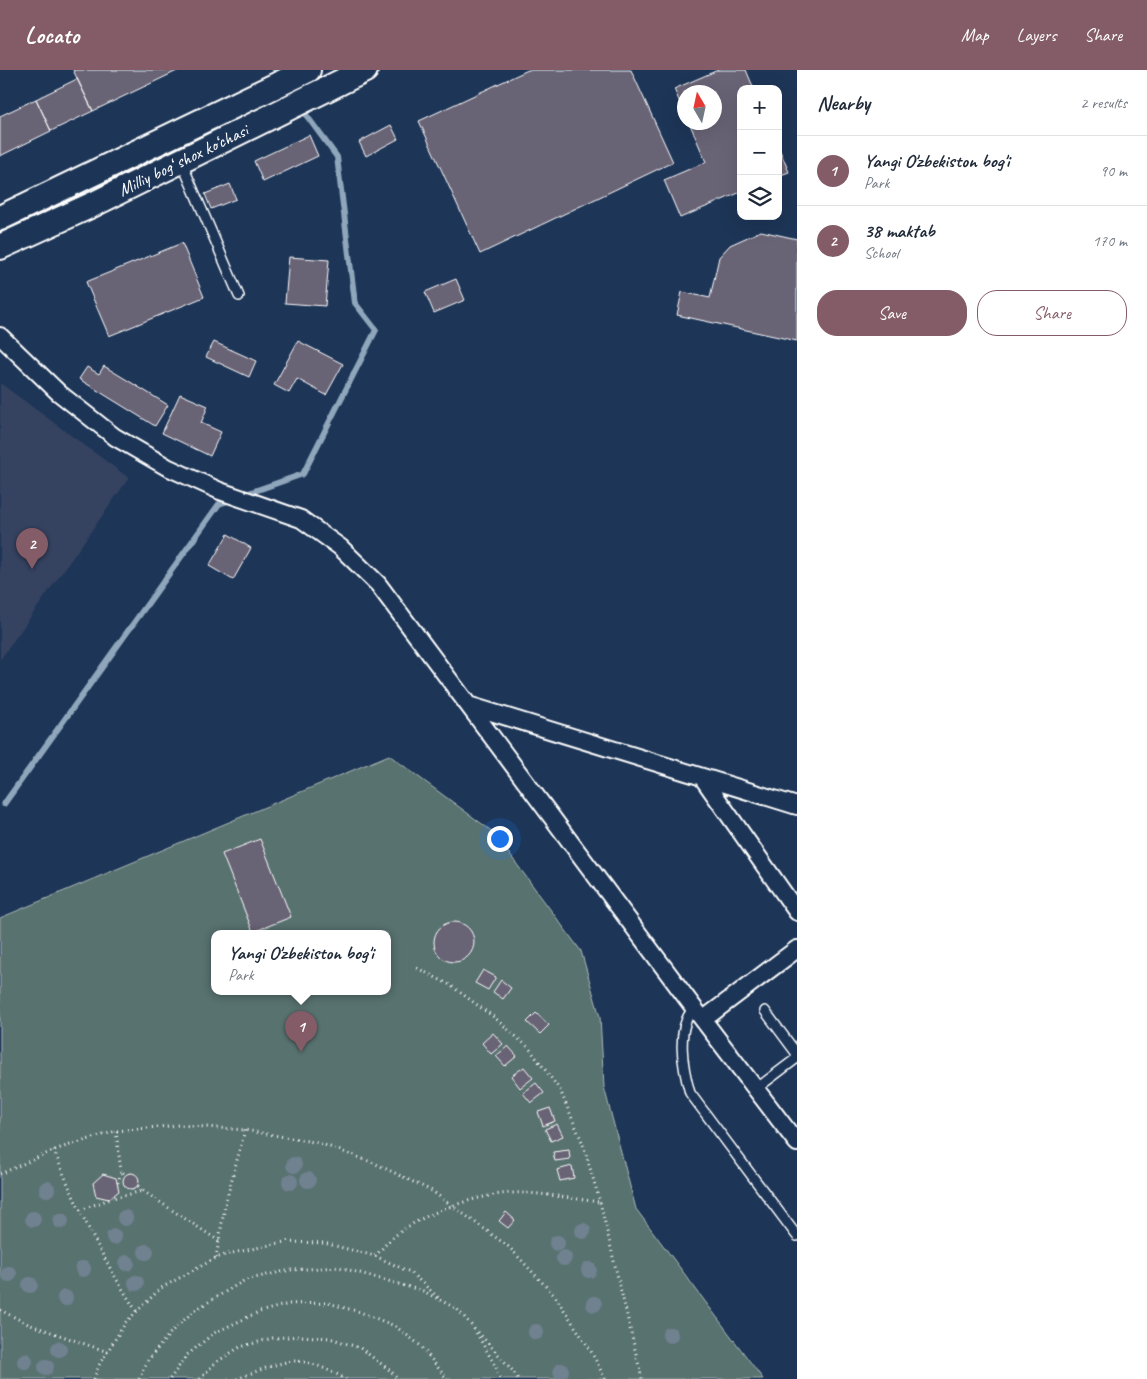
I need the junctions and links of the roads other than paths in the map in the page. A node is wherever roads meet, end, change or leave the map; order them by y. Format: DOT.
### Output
graph roads {
  1 [pos="307,70"];
  2 [pos="365,70"];
  3 [pos="181,161"];
  4 [pos="82,179"];
  5 [pos="94,204"];
  6 [pos="0,218"];
  7 [pos="0,247"];
  8 [pos="239,296"];
  9 [pos="0,336"];
  10 [pos="468,705"];
  11 [pos="702,777"];
  12 [pos="797,806"];
  13 [pos="797,912"];
  14 [pos="797,949"];
  15 [pos="765,1012"];
  16 [pos="699,1014"];
  17 [pos="797,1054"];
  18 [pos="797,1058"];
  19 [pos="756,1089"];
  20 [pos="797,1143"];
  21 [pos="797,1236"];
  1 -- 4 [label="main road, Milliy bog‘ shox ko‘chasi"];
  2 -- 3 [label="main road, Milliy bog‘ shox ko‘chasi"];
  3 -- 5 [label="main road, Milliy bog‘ shox ko‘chasi"];
  3 -- 8 [label="lane"];
  4 -- 5 [label="main road"];
  4 -- 6 [label="main road, Milliy bog‘ shox ko‘chasi"];
  5 -- 7 [label="main road, Milliy bog‘ shox ko‘chasi"];
  9 -- 10 [label="street"];
  10 -- 11 [label="street"];
  10 -- 16 [label="street"];
  11 -- 12 [label="street"];
  11 -- 13 [label="street"];
  14 -- 16 [label="street"];
  15 -- 17 [label="lane"];
  16 -- 19 [label="street"];
  16 -- 21 [label="lane"];
  18 -- 19 [label="lane"];
  19 -- 20 [label="street"];
}
